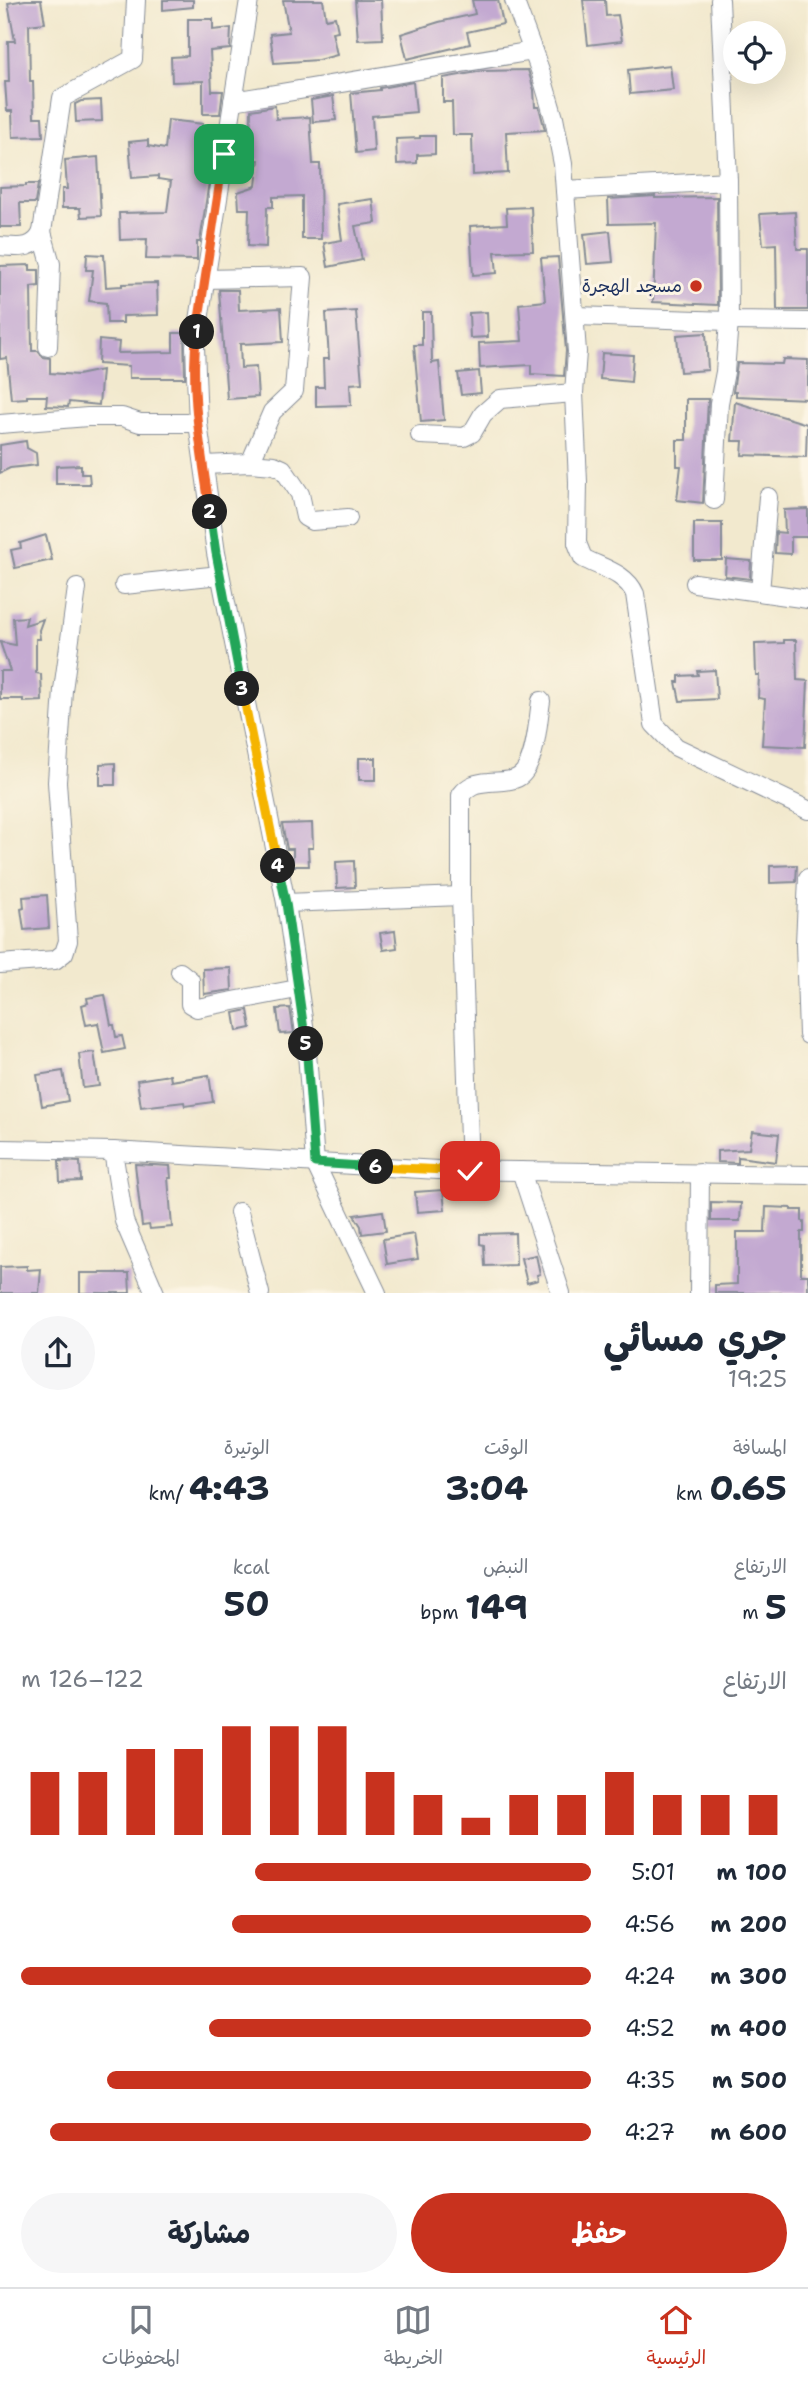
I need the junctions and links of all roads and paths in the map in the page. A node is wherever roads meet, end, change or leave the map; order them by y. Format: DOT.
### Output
graph roads {
  1 [pos="136,0"];
  2 [pos="249,0"];
  3 [pos="514,0"];
  4 [pos="720,0"];
  5 [pos="533,51"];
  6 [pos="233,100"];
  7 [pos="728,181"];
  8 [pos="565,190"];
  9 [pos="42,232"];
  10 [pos="0,246"];
  11 [pos="204,279"];
  12 [pos="576,316"];
  13 [pos="729,321"];
  14 [pos="808,322"];
  15 [pos="48,347"];
  16 [pos="574,393"];
  17 [pos="198,423"];
  18 [pos="0,424"];
  19 [pos="420,435"];
  20 [pos="250,463"];
  21 [pos="204,465"];
  22 [pos="768,497"];
  23 [pos="714,500"];
  24 [pos="348,518"];
  25 [pos="220,575"];
  26 [pos="695,583"];
  27 [pos="124,585"];
  28 [pos="77,587"];
  29 [pos="760,592"];
  30 [pos="808,599"];
  31 [pos="541,701"];
  32 [pos="808,810"];
  33 [pos="808,879"];
  34 [pos="461,896"];
  35 [pos="286,903"];
  36 [pos="0,964"];
  37 [pos="180,972"];
  38 [pos="297,989"];
  39 [pos="807,1016"];
  40 [pos="808,1035"];
  41 [pos="0,1149"];
  42 [pos="113,1151"];
  43 [pos="315,1163"];
  44 [pos="470,1171"];
  45 [pos="521,1171"];
  46 [pos="700,1174"];
  47 [pos="808,1175"];
  48 [pos="239,1212"];
  49 [pos="155,1293"];
  50 [pos="260,1293"];
  51 [pos="377,1293"];
  52 [pos="561,1293"];
  53 [pos="699,1293"];
  1 -- 9 [label="street"];
  2 -- 6 [label="street"];
  3 -- 5 [label="street"];
  4 -- 7 [label="street"];
  5 -- 6 [label="street"];
  5 -- 8 [label="street"];
  6 -- 11 [label="street"];
  7 -- 8 [label="street"];
  7 -- 13 [label="street"];
  8 -- 12 [label="street"];
  9 -- 10 [label="street"];
  9 -- 15 [label="street"];
  11 -- 17 [label="street"];
  11 -- 20 [label="street"];
  12 -- 13 [label="street"];
  12 -- 16 [label="street"];
  13 -- 14 [label="street"];
  13 -- 23 [label="street"];
  16 -- 19 [label="street"];
  16 -- 32 [label="street"];
  17 -- 18 [label="street"];
  17 -- 21 [label="street"];
  20 -- 21 [label="street"];
  20 -- 24 [label="street"];
  21 -- 25 [label="street"];
  22 -- 29 [label="street"];
  25 -- 27 [label="street"];
  25 -- 35 [label="street"];
  26 -- 29 [label="street"];
  28 -- 36 [label="street"];
  29 -- 30 [label="street"];
  31 -- 34 [label="street"];
  33 -- 39 [label="street"];
  34 -- 35 [label="street"];
  34 -- 44 [label="street"];
  35 -- 38 [label="street"];
  37 -- 38 [label="street"];
  38 -- 43 [label="street"];
  39 -- 40 [label="street"];
  41 -- 42 [label="street"];
  42 -- 43 [label="street"];
  42 -- 49 [label="street"];
  43 -- 44 [label="street"];
  43 -- 51 [label="street"];
  44 -- 45 [label="street"];
  45 -- 46 [label="street"];
  45 -- 52 [label="street"];
  46 -- 47 [label="street"];
  46 -- 53 [label="street"];
  48 -- 50 [label="street"];
}
